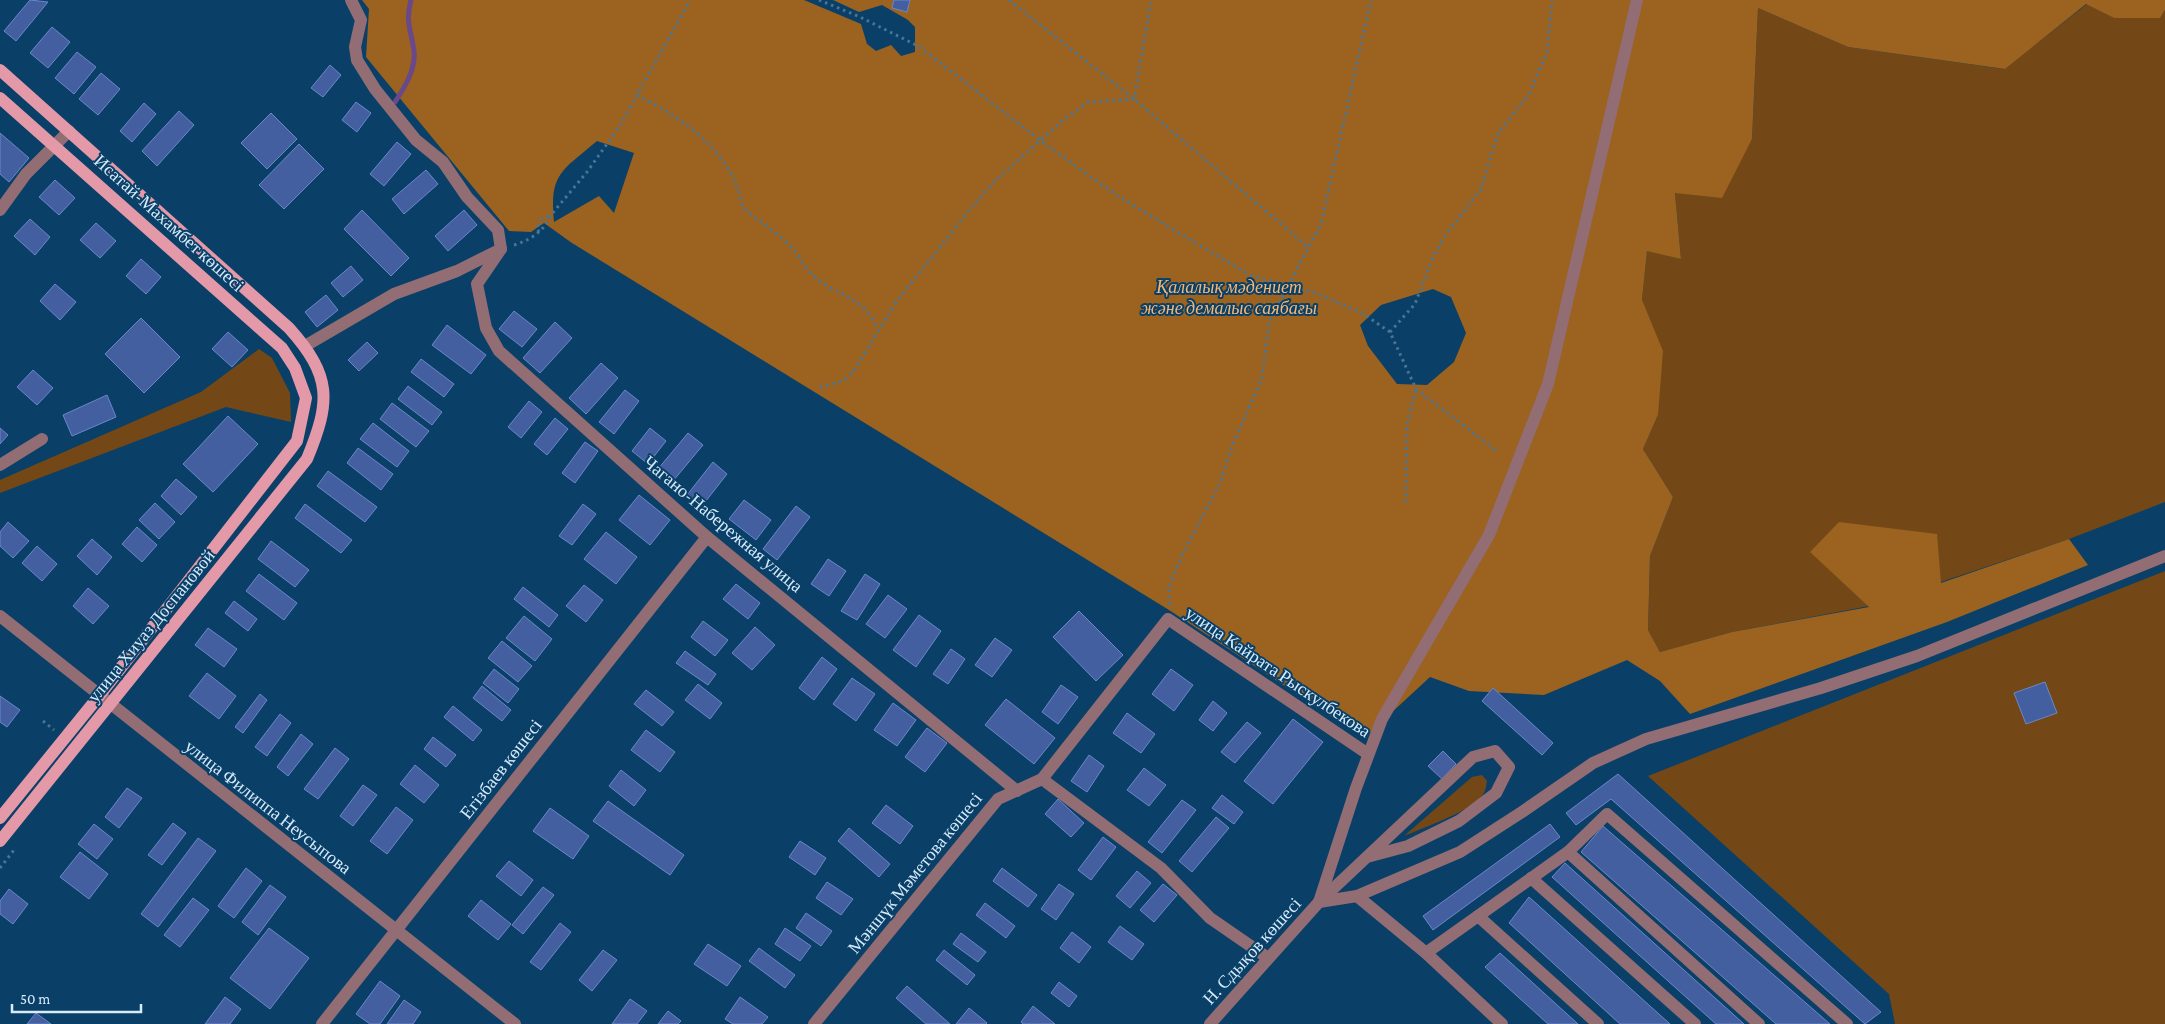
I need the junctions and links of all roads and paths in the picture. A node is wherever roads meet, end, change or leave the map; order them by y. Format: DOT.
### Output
graph roads {
  1 [pos="351,0"];
  2 [pos="690,0"];
  3 [pos="819,0"];
  4 [pos="1009,0"];
  5 [pos="1151,0"];
  6 [pos="1371,0"];
  7 [pos="1552,0"];
  8 [pos="1637,0"];
  9 [pos="2,76"];
  10 [pos="637,95"];
  11 [pos="0,98"];
  12 [pos="1134,100"];
  13 [pos="69,131"];
  14 [pos="1041,141"];
  15 [pos="56,147"];
  16 [pos="0,210"];
  17 [pos="551,215"];
  18 [pos="539,232"];
  19 [pos="1308,247"];
  20 [pos="501,249"];
  21 [pos="1287,284"];
  22 [pos="878,329"];
  23 [pos="1390,332"];
  24 [pos="305,346"];
  25 [pos="820,387"];
  26 [pos="1416,389"];
  27 [pos="306,398"];
  28 [pos="42,439"];
  29 [pos="1498,452"];
  30 [pos="0,465"];
  31 [pos="1406,502"];
  32 [pos="707,536"];
  33 [pos="2165,556"];
  34 [pos="0,616"];
  35 [pos="1168,619"];
  36 [pos="99,696"];
  37 [pos="111,704"];
  38 [pos="1368,754"];
  39 [pos="1042,779"];
  40 [pos="1017,790"];
  41 [pos="0,818"];
  42 [pos="0,842"];
  43 [pos="1568,852"];
  44 [pos="1367,857"];
  45 [pos="1531,878"];
  46 [pos="1357,896"];
  47 [pos="1319,902"];
  48 [pos="1478,916"];
  49 [pos="396,930"];
  50 [pos="1426,952"];
  51 [pos="1268,958"];
  52 [pos="322,1024"];
  53 [pos="516,1024"];
  54 [pos="814,1024"];
  55 [pos="1210,1024"];
  56 [pos="1502,1024"];
  57 [pos="1598,1024"];
  58 [pos="1695,1024"];
  59 [pos="1758,1024"];
  60 [pos="1848,1024"];
  1 -- 20 [label="street"];
  2 -- 10 [label="path"];
  3 -- 14 [label="path"];
  4 -- 12 [label="path"];
  5 -- 12 [label="path"];
  6 -- 19 [label="path"];
  7 -- 23 [label="path"];
  8 -- 38 [label="street"];
  9 -- 13 [label="main road, улица Хиуаз Доспановой"];
  10 -- 17 [label="path"];
  10 -- 22 [label="path"];
  11 -- 15 [label="main road, Исатай-Махамбет көшесі"];
  12 -- 14 [label="path"];
  12 -- 19 [label="path"];
  13 -- 15 [label="street"];
  13 -- 24 [label="main road, улица Хиуаз Доспановой"];
  14 -- 21 [label="path"];
  14 -- 22 [label="path"];
  15 -- 16 [label="street"];
  15 -- 27 [label="main road, Исатай-Махамбет көшесі"];
  17 -- 18 [label="path"];
  17 -- 18 [label="path"];
  18 -- 20 [label="path"];
  19 -- 21 [label="path"];
  20 -- 24 [label="street"];
  20 -- 32 [label="street, Чагано-Набережная улица"];
  21 -- 23 [label="path"];
  21 -- 35 [label="path"];
  22 -- 25 [label="path"];
  23 -- 26 [label="path"];
  24 -- 37 [label="main road, улица Хиуаз Доспановой"];
  26 -- 29 [label="path"];
  26 -- 31 [label="path"];
  27 -- 36 [label="main road, улица Хиуаз Доспановой"];
  28 -- 30 [label="street"];
  32 -- 40 [label="street, Чагано-Набережная улица"];
  32 -- 49 [label="street, Егізбаев көшесі"];
  33 -- 46 [label="street"];
  34 -- 36 [label="street, улица Филиппа Неусыпова"];
  35 -- 38 [label="street, улица Кайрата Рыскулбекова"];
  35 -- 39 [label="street, Мәншүк Мәметова көшесі"];
  36 -- 37 [label="street, улица Филиппа Неусыпова"];
  36 -- 41 [label="main road, улица Хиуаз Доспановой"];
  37 -- 42 [label="main road, улица Хиуаз Доспановой"];
  37 -- 49 [label="street, улица Филиппа Неусыпова"];
  38 -- 47 [label="street"];
  39 -- 40 [label="street, Мәншүк Мәметова көшесі"];
  39 -- 51 [label="street"];
  40 -- 54 [label="street, Мәншүк Мәметова көшесі"];
  43 -- 45 [label="street"];
  43 -- 59 [label="street"];
  43 -- 60 [label="street"];
  44 -- 44 [label="street, Н. Сдықов көшесі"];
  44 -- 47 [label="street, Н. Сдықов көшесі"];
  45 -- 48 [label="street"];
  45 -- 58 [label="street"];
  46 -- 47 [label="street"];
  46 -- 50 [label="street"];
  47 -- 51 [label="street, Н. Сдықов көшесі"];
  48 -- 50 [label="street"];
  48 -- 57 [label="street"];
  49 -- 52 [label="street, Егізбаев көшесі"];
  49 -- 53 [label="street, улица Филиппа Неусыпова"];
  50 -- 56 [label="street"];
  51 -- 55 [label="street, Н. Сдықов көшесі"];
}
